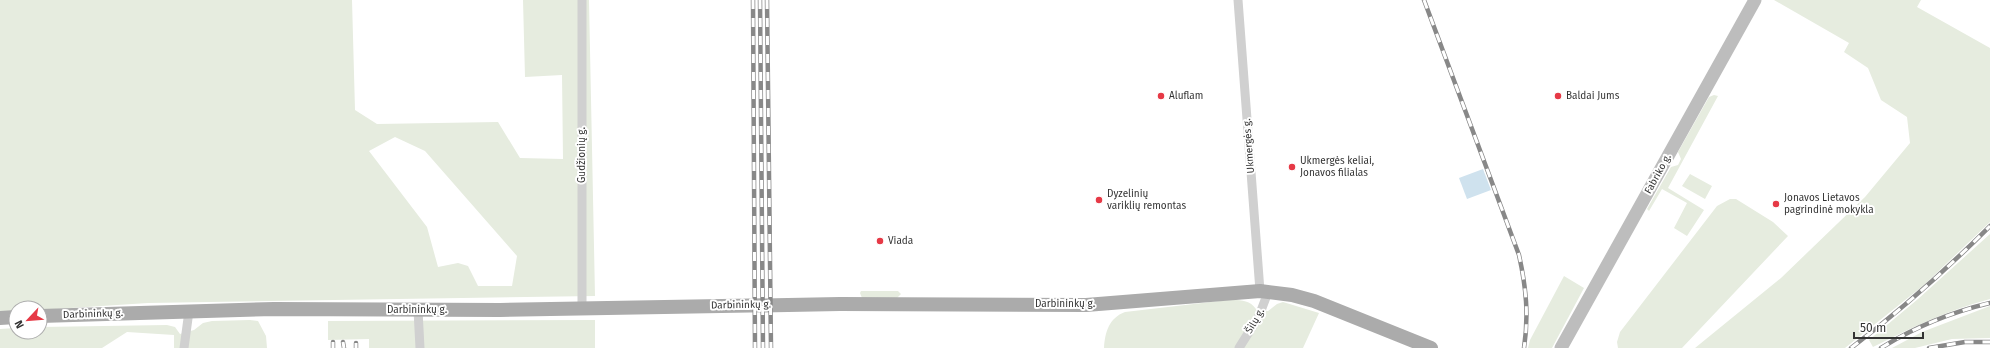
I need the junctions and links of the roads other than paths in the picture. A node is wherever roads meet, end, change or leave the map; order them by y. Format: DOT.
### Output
graph roads {
  1 [pos="582,0"];
  2 [pos="1238,0"];
  3 [pos="1755,0"];
  4 [pos="1264,291"];
  5 [pos="582,309"];
  6 [pos="418,310"];
  7 [pos="189,311"];
  8 [pos="48,316"];
  9 [pos="184,348"];
  10 [pos="420,348"];
  11 [pos="1239,348"];
  12 [pos="1431,348"];
  13 [pos="1561,348"];
  1 -- 5 [label="street, Gudžionių g."];
  2 -- 4 [label="street, Ukmergės g."];
  3 -- 13 [label="street, Fabriko g."];
  4 -- 5 [label="main road, Darbininkų g."];
  4 -- 11 [label="street, Šilų g."];
  4 -- 12 [label="main road, Darbininkų g."];
  5 -- 6 [label="main road, Darbininkų g."];
  6 -- 7 [label="main road, Darbininkų g."];
  6 -- 10 [label="street"];
  7 -- 8 [label="main road, Darbininkų g."];
  7 -- 9 [label="street"];
}
